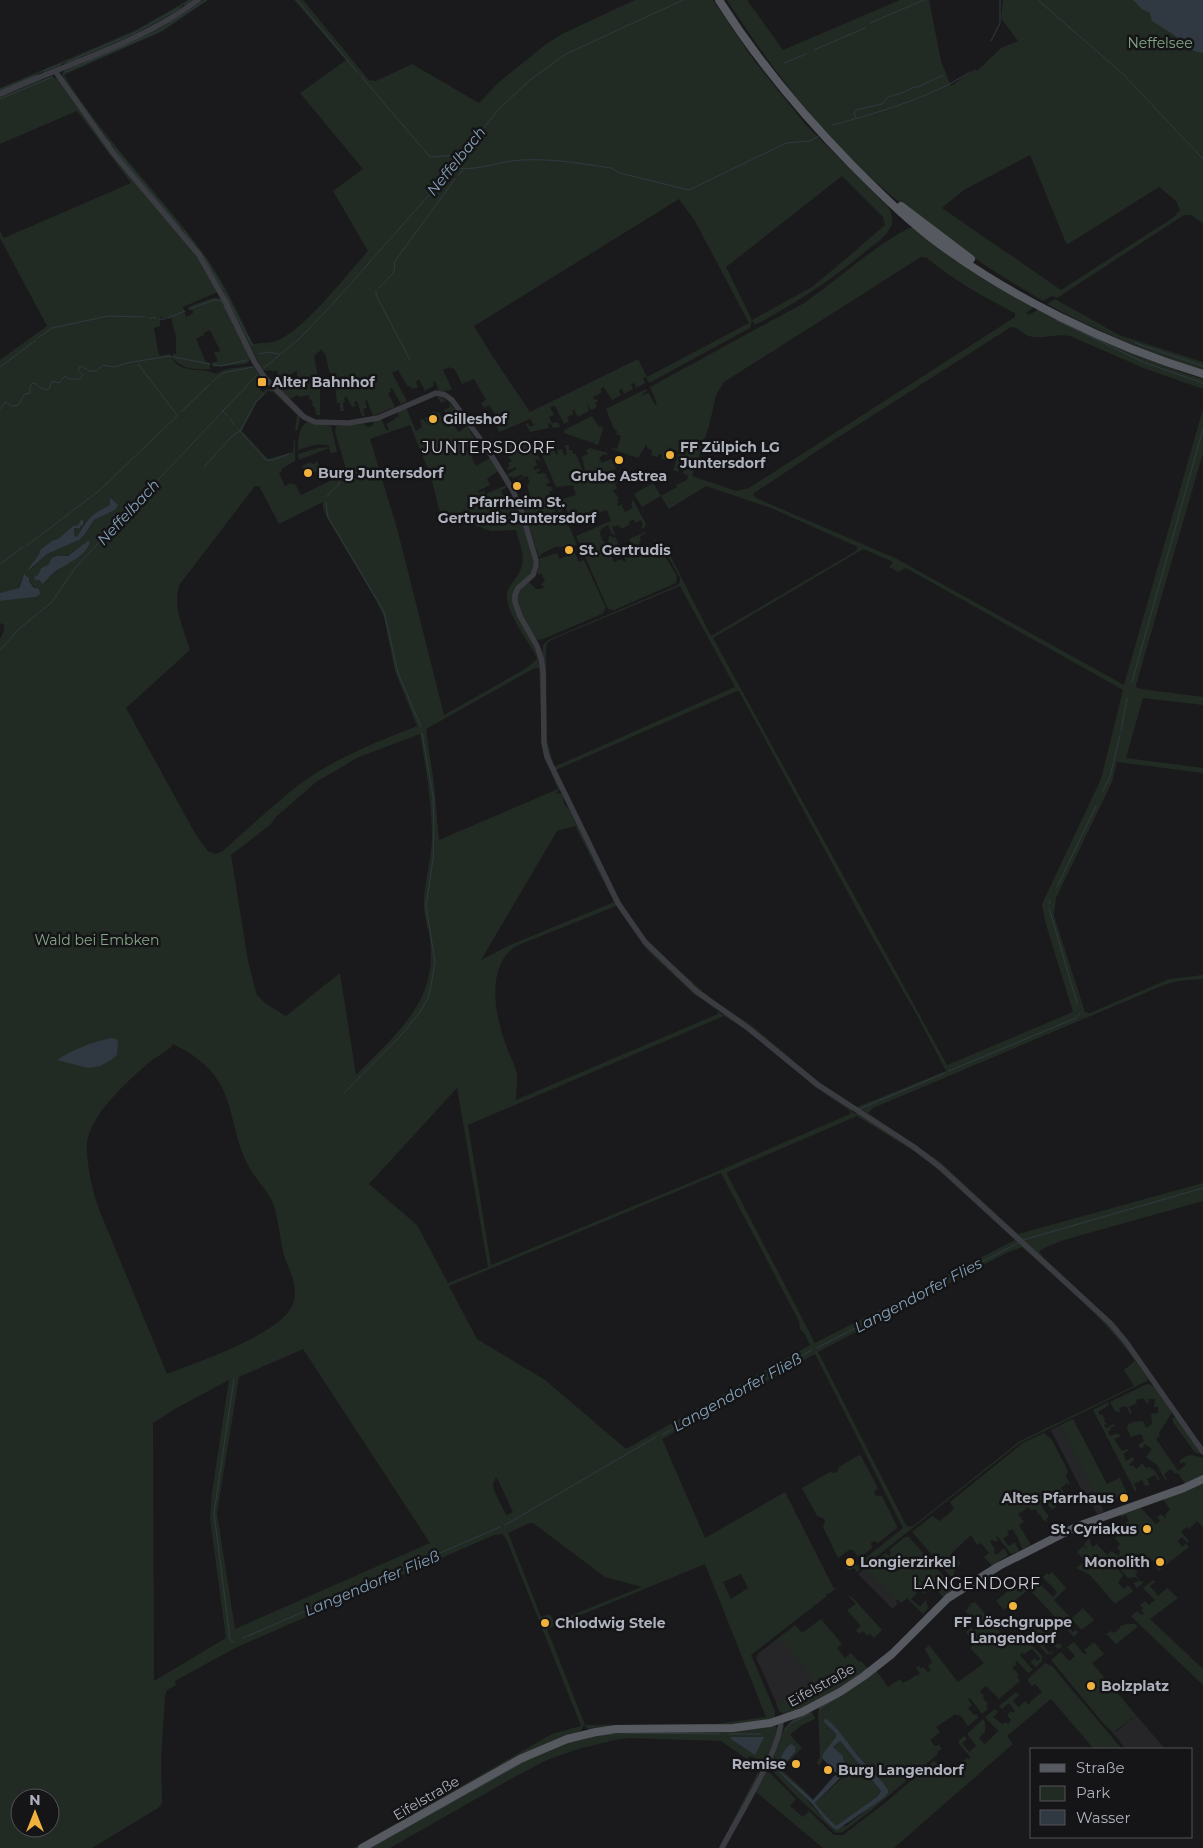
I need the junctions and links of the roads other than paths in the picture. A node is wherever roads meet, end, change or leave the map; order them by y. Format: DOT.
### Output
graph roads {
  1 [pos="198,0"];
  2 [pos="719,0"];
  3 [pos="55,71"];
  4 [pos="0,94"];
  5 [pos="1203,374"];
  6 [pos="1203,1452"];
  7 [pos="1203,1479"];
  8 [pos="781,1720"];
  9 [pos="362,1848"];
  10 [pos="722,1848"];
  1 -- 3 [label="street"];
  2 -- 5 [label="main road"];
  3 -- 4 [label="street"];
  3 -- 6 [label="street"];
  7 -- 8 [label="main road, Eifelstraße"];
  8 -- 9 [label="main road, Eifelstraße"];
  8 -- 10 [label="street"];
}
